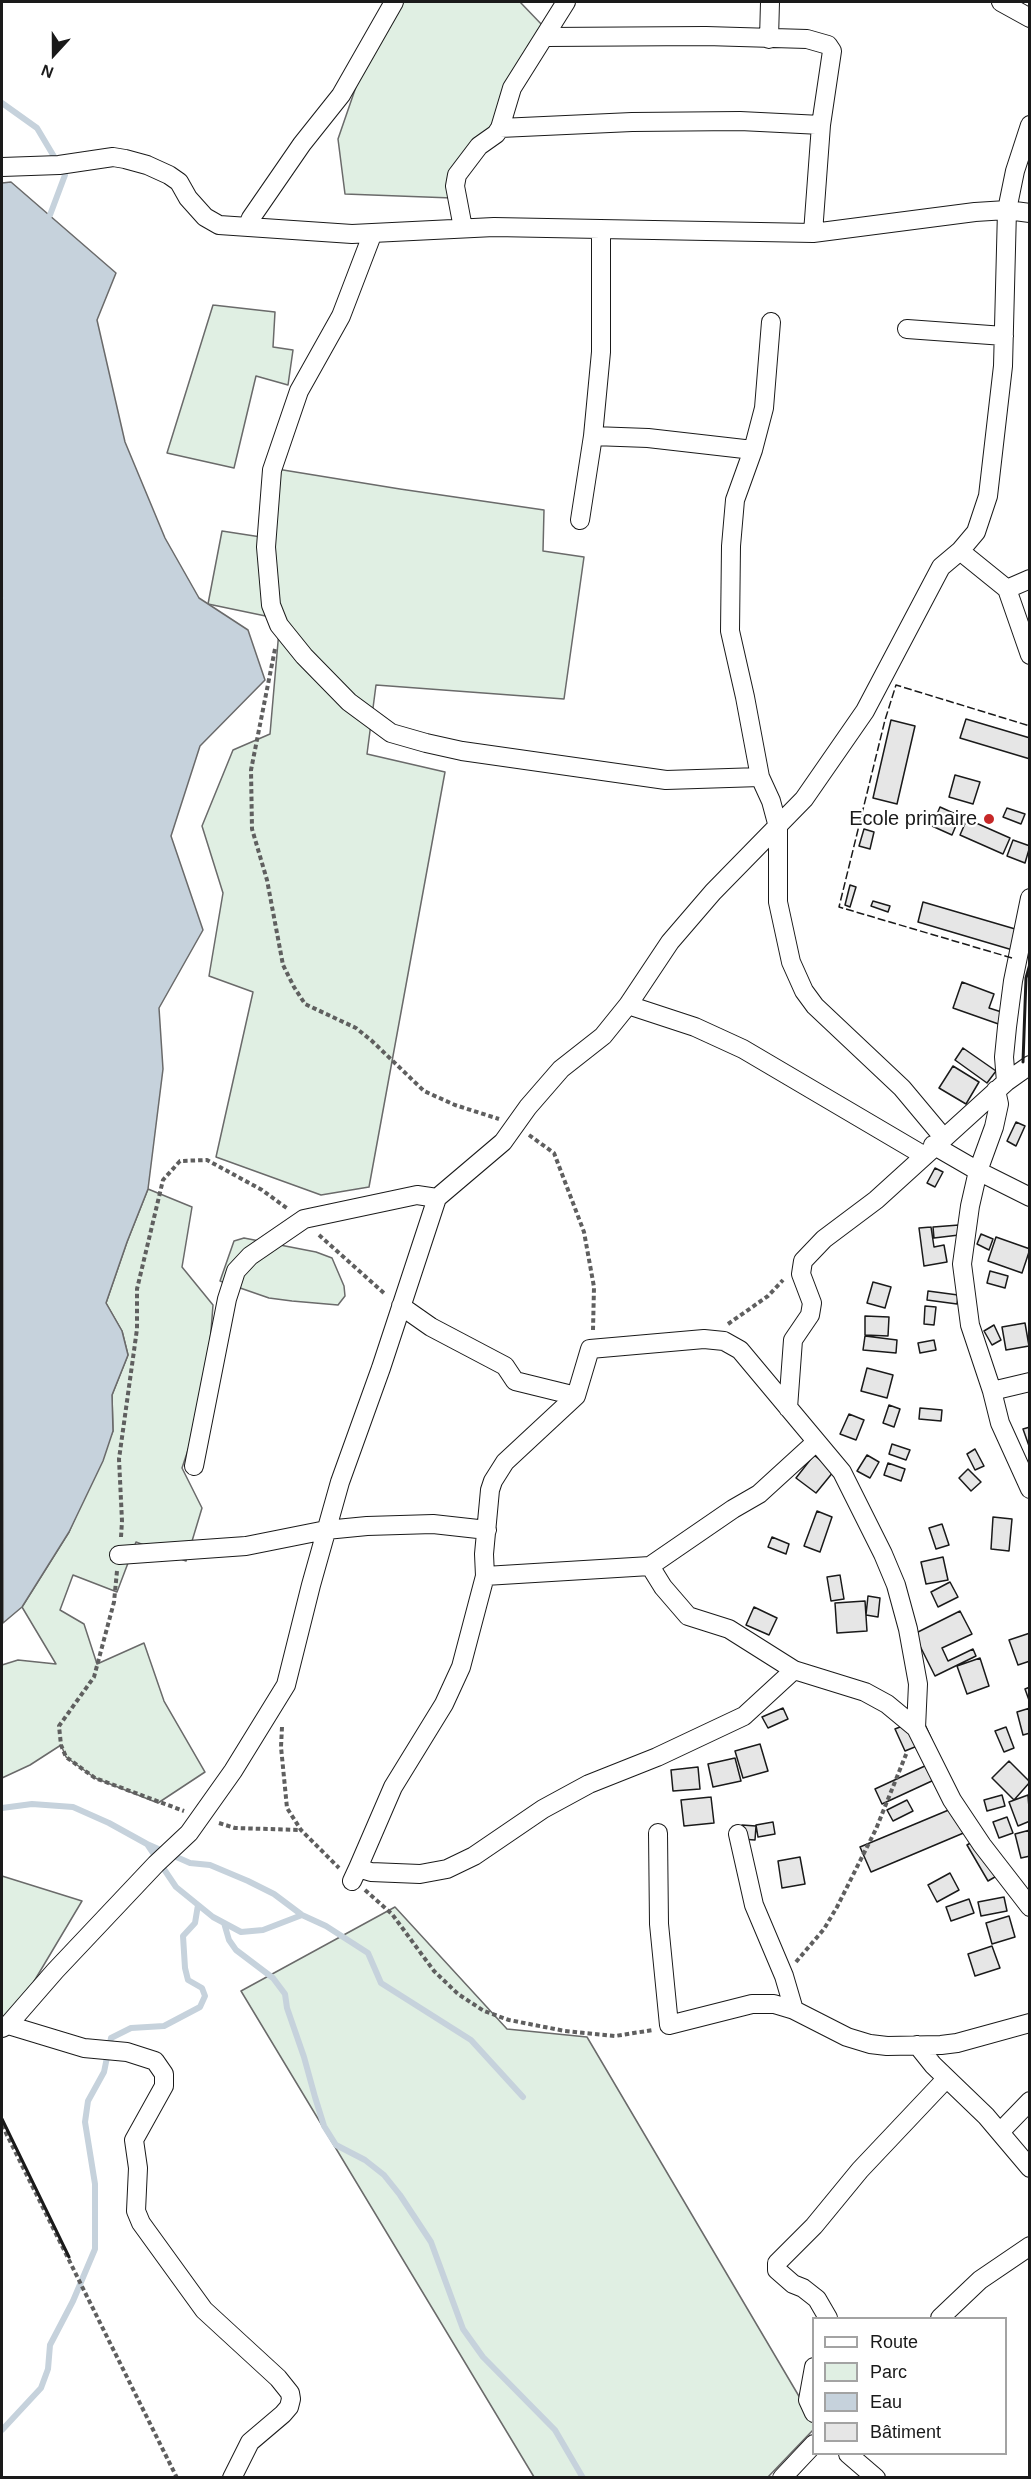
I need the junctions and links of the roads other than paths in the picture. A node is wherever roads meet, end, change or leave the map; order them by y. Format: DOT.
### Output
graph roads {
  1 [pos="394,2"];
  2 [pos="566,2"];
  3 [pos="770,2"];
  4 [pos="1001,2"];
  5 [pos="1029,18"];
  6 [pos="546,36"];
  7 [pos="769,39"];
  8 [pos="1029,124"];
  9 [pos="821,125"];
  10 [pos="500,128"];
  11 [pos="2,167"];
  12 [pos="1007,210"];
  13 [pos="1029,213"];
  14 [pos="248,227"];
  15 [pos="463,228"];
  16 [pos="601,229"];
  17 [pos="813,233"];
  18 [pos="372,235"];
  19 [pos="771,322"];
  20 [pos="907,329"];
  21 [pos="1004,336"];
  22 [pos="593,436"];
  23 [pos="753,450"];
  24 [pos="580,520"];
  25 [pos="960,551"];
  26 [pos="1029,579"];
  27 [pos="1007,589"];
  28 [pos="1029,655"];
  29 [pos="760,777"];
  30 [pos="778,827"];
  31 [pos="1029,898"];
  32 [pos="628,1005"];
  33 [pos="1029,1065"];
  34 [pos="1001,1086"];
  35 [pos="933,1146"];
  36 [pos="978,1171"];
  37 [pos="1029,1197"];
  38 [pos="437,1198"];
  39 [pos="401,1306"];
  40 [pos="1029,1382"];
  41 [pos="992,1391"];
  42 [pos="576,1396"];
  43 [pos="788,1408"];
  44 [pos="816,1442"];
  45 [pos="194,1466"];
  46 [pos="1029,1490"];
  47 [pos="326,1530"];
  48 [pos="486,1530"];
  49 [pos="119,1555"];
  50 [pos="650,1566"];
  51 [pos="484,1576"];
  52 [pos="794,1670"];
  53 [pos="916,1728"];
  54 [pos="658,1833"];
  55 [pos="738,1834"];
  56 [pos="1029,1907"];
  57 [pos="794,2010"];
  58 [pos="1029,2023"];
  59 [pos="5,2027"];
  60 [pos="917,2045"];
  61 [pos="946,2079"];
  62 [pos="1029,2101"];
  63 [pos="1000,2132"];
  64 [pos="1029,2168"];
  65 [pos="1029,2246"];
  66 [pos="827,2317"];
  67 [pos="942,2317"];
  68 [pos="812,2374"];
  69 [pos="812,2410"];
  70 [pos="812,2445"];
  71 [pos="849,2455"];
  72 [pos="232,2478"];
  73 [pos="782,2478"];
  74 [pos="876,2478"];
  1 -- 14 [label="street"];
  2 -- 6 [label="street"];
  3 -- 7 [label="street"];
  4 -- 5 [label="street"];
  6 -- 7 [label="street"];
  6 -- 10 [label="street"];
  7 -- 9 [label="street"];
  8 -- 12 [label="street"];
  9 -- 10 [label="street"];
  9 -- 17 [label="street"];
  10 -- 15 [label="street"];
  11 -- 14 [label="street"];
  12 -- 13 [label="street"];
  12 -- 17 [label="street"];
  12 -- 21 [label="street"];
  14 -- 18 [label="street"];
  15 -- 16 [label="street"];
  15 -- 18 [label="street"];
  16 -- 17 [label="street"];
  16 -- 22 [label="street"];
  18 -- 29 [label="street"];
  19 -- 23 [label="street"];
  20 -- 21 [label="street"];
  21 -- 25 [label="street"];
  22 -- 23 [label="street"];
  22 -- 24 [label="street"];
  23 -- 29 [label="street"];
  25 -- 27 [label="street"];
  25 -- 30 [label="street"];
  26 -- 27 [label="street"];
  27 -- 28 [label="street"];
  29 -- 30 [label="street"];
  30 -- 32 [label="street"];
  30 -- 35 [label="street"];
  31 -- 34 [label="street"];
  32 -- 35 [label="street"];
  32 -- 38 [label="street"];
  33 -- 34 [label="street"];
  34 -- 35 [label="street"];
  34 -- 36 [label="street"];
  35 -- 36 [label="street"];
  35 -- 43 [label="street"];
  36 -- 37 [label="street"];
  36 -- 41 [label="street"];
  38 -- 39 [label="street"];
  38 -- 45 [label="street"];
  39 -- 42 [label="street"];
  39 -- 47 [label="street"];
  40 -- 41 [label="street"];
  41 -- 46 [label="street"];
  42 -- 43 [label="street"];
  42 -- 48 [label="street"];
  43 -- 44 [label="street"];
  44 -- 50 [label="street"];
  44 -- 53 [label="street"];
  47 -- 48 [label="street"];
  47 -- 49 [label="street"];
  47 -- 59 [label="street"];
  48 -- 51 [label="street"];
  50 -- 51 [label="street"];
  50 -- 52 [label="street"];
  51 -- 52 [label="street"];
  52 -- 53 [label="street"];
  53 -- 56 [label="street"];
  54 -- 57 [label="street"];
  55 -- 57 [label="street"];
  57 -- 60 [label="street"];
  58 -- 60 [label="street"];
  59 -- 72 [label="street"];
  60 -- 61 [label="street"];
  61 -- 63 [label="street"];
  61 -- 66 [label="street"];
  62 -- 63 [label="street"];
  63 -- 64 [label="street"];
  65 -- 67 [label="street"];
  68 -- 69 [label="street"];
  70 -- 73 [label="street"];
  71 -- 74 [label="street"];
}
